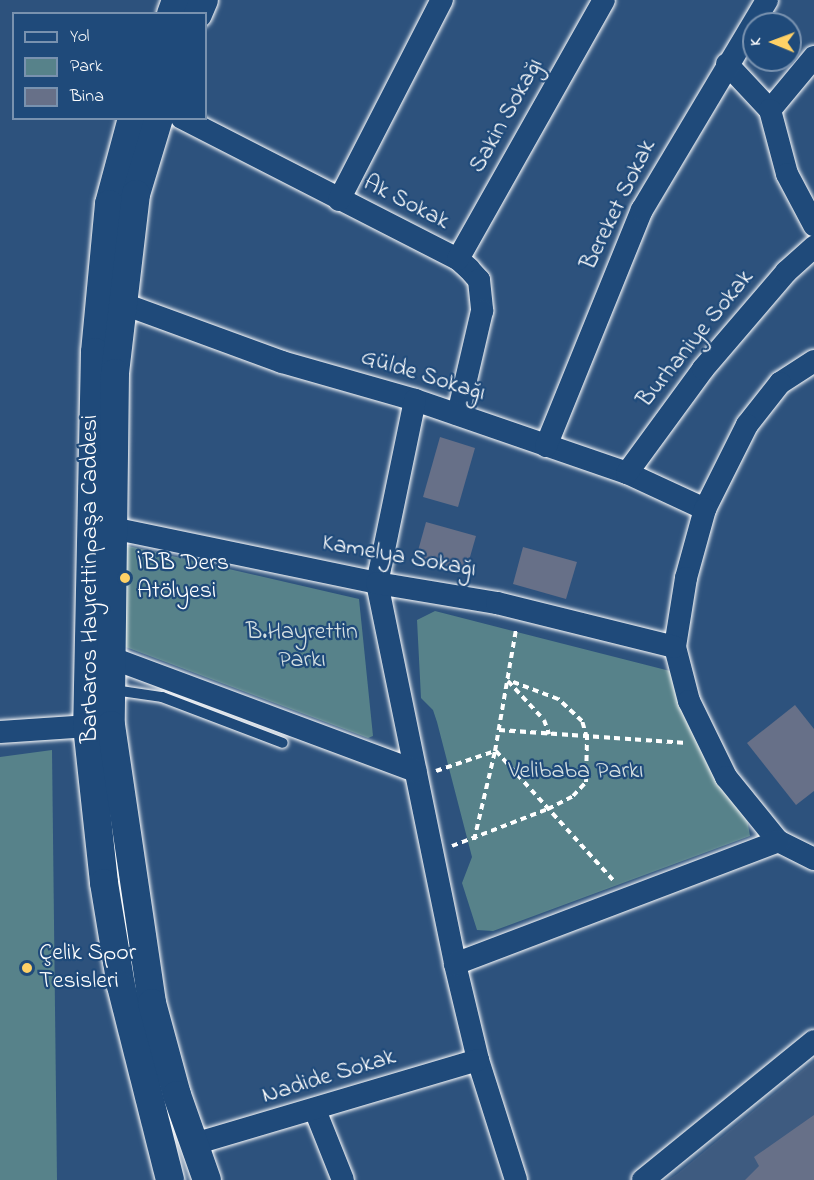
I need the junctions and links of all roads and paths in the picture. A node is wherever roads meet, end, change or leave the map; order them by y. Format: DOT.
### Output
graph roads {
  1 [pos="442,0"];
  2 [pos="604,0"];
  3 [pos="766,0"];
  4 [pos="814,57"];
  5 [pos="727,64"];
  6 [pos="770,110"];
  7 [pos="131,120"];
  8 [pos="158,120"];
  9 [pos="186,120"];
  10 [pos="339,200"];
  11 [pos="814,225"];
  12 [pos="814,247"];
  13 [pos="458,260"];
  14 [pos="110,300"];
  15 [pos="814,361"];
  16 [pos="415,400"];
  17 [pos="458,414"];
  18 [pos="546,446"];
  19 [pos="627,473"];
  20 [pos="705,509"];
  21 [pos="112,528"];
  22 [pos="377,582"];
  23 [pos="519,609"];
  24 [pos="675,647"];
  25 [pos="110,657"];
  26 [pos="508,680"];
  27 [pos="110,690"];
  28 [pos="99,725"];
  29 [pos="499,730"];
  30 [pos="0,732"];
  31 [pos="549,734"];
  32 [pos="587,738"];
  33 [pos="283,743"];
  34 [pos="707,744"];
  35 [pos="495,751"];
  36 [pos="415,774"];
  37 [pos="548,809"];
  38 [pos="474,840"];
  39 [pos="777,842"];
  40 [pos="432,852"];
  41 [pos="814,858"];
  42 [pos="629,901"];
  43 [pos="455,964"];
  44 [pos="814,1041"];
  45 [pos="478,1060"];
  46 [pos="315,1110"];
  47 [pos="194,1144"];
  48 [pos="170,1180"];
  49 [pos="207,1180"];
  50 [pos="343,1180"];
  51 [pos="516,1180"];
  52 [pos="643,1180"];
  1 -- 10 [label="street"];
  2 -- 13 [label="street, Sakin Sokağı"];
  3 -- 5 [label="street, Bereket Sokak"];
  4 -- 6 [label="street"];
  5 -- 6 [label="street"];
  5 -- 18 [label="street, Bereket Sokak"];
  6 -- 11 [label="street"];
  7 -- 14 [label="street, Barbaros Hayrettinpaşa Caddesi"];
  8 -- 14 [label="street, Barbaros Hayrettinpaşa Caddesi"];
  9 -- 10 [label="street, Ak Sokak"];
  10 -- 13 [label="street, Ak Sokak"];
  12 -- 19 [label="street, Burhaniye Sokak"];
  13 -- 17 [label="street, Ak Sokak"];
  14 -- 16 [label="street, Gülde Sokağı"];
  14 -- 21 [label="street, Barbaros Hayrettinpaşa Caddesi"];
  14 -- 28 [label="street, Barbaros Hayrettinpaşa Caddesi"];
  15 -- 20 [label="street"];
  16 -- 17 [label="street, Gülde Sokağı"];
  16 -- 22 [label="street"];
  17 -- 18 [label="street, Gülde Sokağı"];
  18 -- 19 [label="street, Gülde Sokağı"];
  19 -- 20 [label="street, Gülde Sokağı"];
  20 -- 24 [label="street"];
  21 -- 22 [label="street, Kamelya Sokağı"];
  21 -- 25 [label="street, Barbaros Hayrettinpaşa Caddesi"];
  22 -- 23 [label="street, Kamelya Sokağı"];
  22 -- 36 [label="street"];
  23 -- 24 [label="street, Kamelya Sokağı"];
  23 -- 26 [label="path"];
  24 -- 34 [label="street"];
  25 -- 27 [label="street, Barbaros Hayrettinpaşa Caddesi"];
  25 -- 36 [label="street"];
  26 -- 29 [label="path"];
  26 -- 31 [label="path"];
  26 -- 32 [label="path"];
  27 -- 28 [label="street, Barbaros Hayrettinpaşa Caddesi"];
  27 -- 33 [label="lane"];
  28 -- 30 [label="street"];
  28 -- 47 [label="street, Barbaros Hayrettinpaşa Caddesi"];
  28 -- 48 [label="street, Barbaros Hayrettinpaşa Caddesi"];
  29 -- 31 [label="path"];
  29 -- 35 [label="path"];
  31 -- 32 [label="path"];
  32 -- 34 [label="path"];
  32 -- 37 [label="path"];
  34 -- 39 [label="street"];
  35 -- 36 [label="path"];
  35 -- 37 [label="path"];
  35 -- 38 [label="path"];
  36 -- 40 [label="street"];
  37 -- 38 [label="path"];
  37 -- 42 [label="path"];
  38 -- 40 [label="path"];
  39 -- 41 [label="street"];
  39 -- 42 [label="street"];
  40 -- 43 [label="street"];
  42 -- 43 [label="street"];
  43 -- 45 [label="street"];
  44 -- 52 [label="street"];
  45 -- 46 [label="street, Nadide Sokak"];
  45 -- 51 [label="street"];
  46 -- 47 [label="street, Nadide Sokak"];
  46 -- 50 [label="street"];
  47 -- 49 [label="street, Barbaros Hayrettinpaşa Caddesi"];
}
